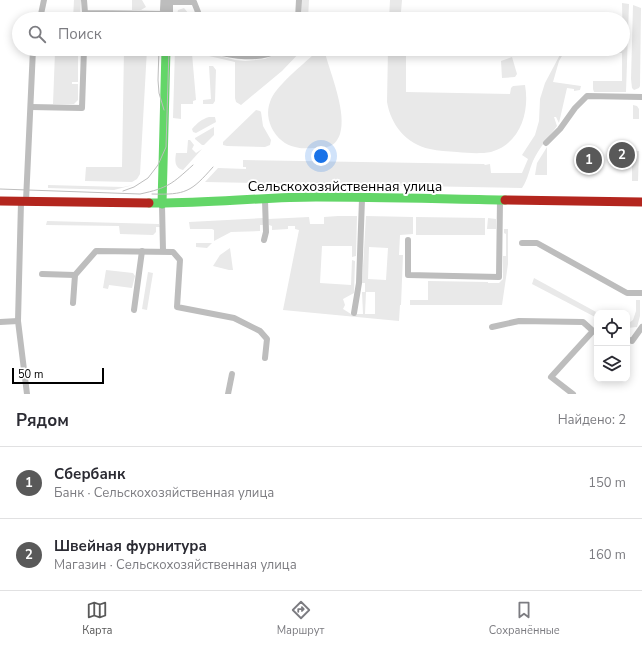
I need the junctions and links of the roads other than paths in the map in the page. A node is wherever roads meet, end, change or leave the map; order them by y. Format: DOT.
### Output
graph roads {
  1 [pos="44,0"];
  2 [pos="84,0"];
  3 [pos="299,0"];
  4 [pos="167,9"];
  5 [pos="41,12"];
  6 [pos="85,12"];
  7 [pos="132,12"];
  8 [pos="198,12"];
  9 [pos="298,12"];
  10 [pos="33,56"];
  11 [pos="84,56"];
  12 [pos="166,56"];
  13 [pos="234,56"];
  14 [pos="264,56"];
  15 [pos="642,97"];
  16 [pos="30,108"];
  17 [pos="546,143"];
  18 [pos="362,198"];
  19 [pos="265,199"];
  20 [pos="0,200"];
  21 [pos="500,200"];
  22 [pos="24,201"];
  23 [pos="642,202"];
  24 [pos="162,204"];
  25 [pos="264,240"];
  26 [pos="408,240"];
  27 [pos="522,243"];
  28 [pos="142,251"];
  29 [pos="163,251"];
  30 [pos="42,274"];
  31 [pos="75,275"];
  32 [pos="642,293"];
  33 [pos="73,303"];
  34 [pos="134,310"];
  35 [pos="354,313"];
  36 [pos="18,321"];
  37 [pos="0,322"];
  38 [pos="492,327"];
  39 [pos="642,327"];
  40 [pos="594,330"];
  41 [pos="594,332"];
  42 [pos="630,340"];
  43 [pos="265,358"];
  44 [pos="232,374"];
  45 [pos="26,394"];
  46 [pos="228,394"];
  47 [pos="573,394"];
  1 -- 5 [label="lane"];
  2 -- 6 [label="lane"];
  3 -- 9 [label="lane"];
  4 -- 7 [label="lane"];
  4 -- 8 [label="lane"];
  10 -- 16 [label="lane"];
  11 -- 16 [label="lane"];
  12 -- 24 [label="main road"];
  13 -- 14 [label="lane"];
  15 -- 17 [label="lane"];
  16 -- 22 [label="lane"];
  18 -- 19 [label="main road, Сельскохозяйственная улица"];
  18 -- 21 [label="main road, Сельскохозяйственная улица"];
  18 -- 35 [label="lane"];
  19 -- 24 [label="main road, Сельскохозяйственная улица"];
  19 -- 25 [label="lane"];
  20 -- 22 [label="main road, Сельскохозяйственная улица"];
  21 -- 23 [label="main road, Сельскохозяйственная улица"];
  21 -- 26 [label="lane"];
  22 -- 24 [label="main road, Сельскохозяйственная улица"];
  22 -- 36 [label="lane"];
  24 -- 29 [label="lane"];
  27 -- 32 [label="lane"];
  28 -- 29 [label="lane"];
  28 -- 31 [label="lane"];
  28 -- 34 [label="lane"];
  29 -- 43 [label="lane"];
  30 -- 31 [label="lane"];
  31 -- 33 [label="lane"];
  36 -- 37 [label="lane"];
  36 -- 45 [label="lane"];
  38 -- 40 [label="lane"];
  39 -- 42 [label="lane"];
  41 -- 47 [label="lane"];
  44 -- 46 [label="lane"];
}
